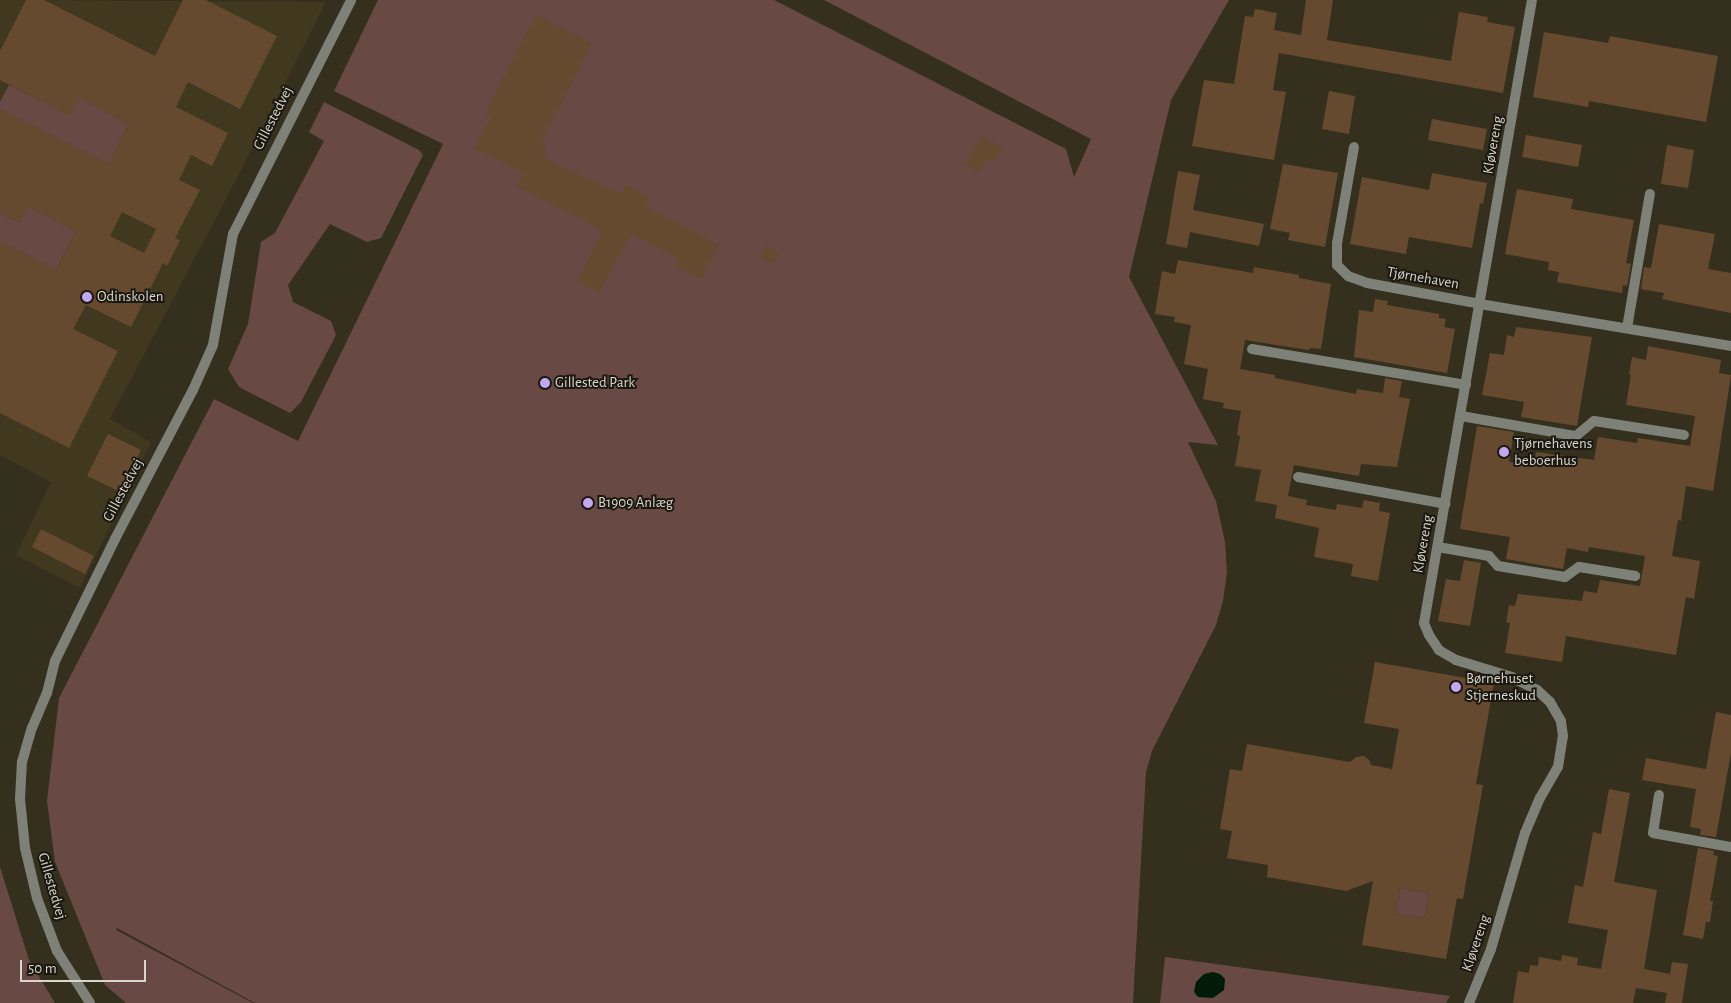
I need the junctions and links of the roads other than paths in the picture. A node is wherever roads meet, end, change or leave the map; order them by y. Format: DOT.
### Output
graph roads {
  1 [pos="351,0"];
  2 [pos="1532,0"];
  3 [pos="1354,147"];
  4 [pos="1650,194"];
  5 [pos="1480,304"];
  6 [pos="1627,328"];
  7 [pos="1731,346"];
  8 [pos="1252,349"];
  9 [pos="1466,385"];
  10 [pos="1461,416"];
  11 [pos="1684,435"];
  12 [pos="1298,477"];
  13 [pos="1446,504"];
  14 [pos="1438,547"];
  15 [pos="1635,576"];
  16 [pos="1659,795"];
  17 [pos="1731,847"];
  18 [pos="90,1003"];
  19 [pos="1469,1003"];
  1 -- 18 [label="street, Gillestedvej"];
  2 -- 5 [label="street, Kløvereng"];
  3 -- 5 [label="street, Tjørnehaven"];
  4 -- 6 [label="street"];
  5 -- 6 [label="street, Tjørnehaven"];
  5 -- 9 [label="street, Kløvereng"];
  6 -- 7 [label="street, Tjørnehaven"];
  8 -- 9 [label="street"];
  9 -- 10 [label="street, Kløvereng"];
  10 -- 11 [label="street"];
  10 -- 13 [label="street, Kløvereng"];
  12 -- 13 [label="street"];
  13 -- 14 [label="street, Kløvereng"];
  14 -- 15 [label="street"];
  14 -- 19 [label="street, Kløvereng"];
  16 -- 17 [label="street"];
}
